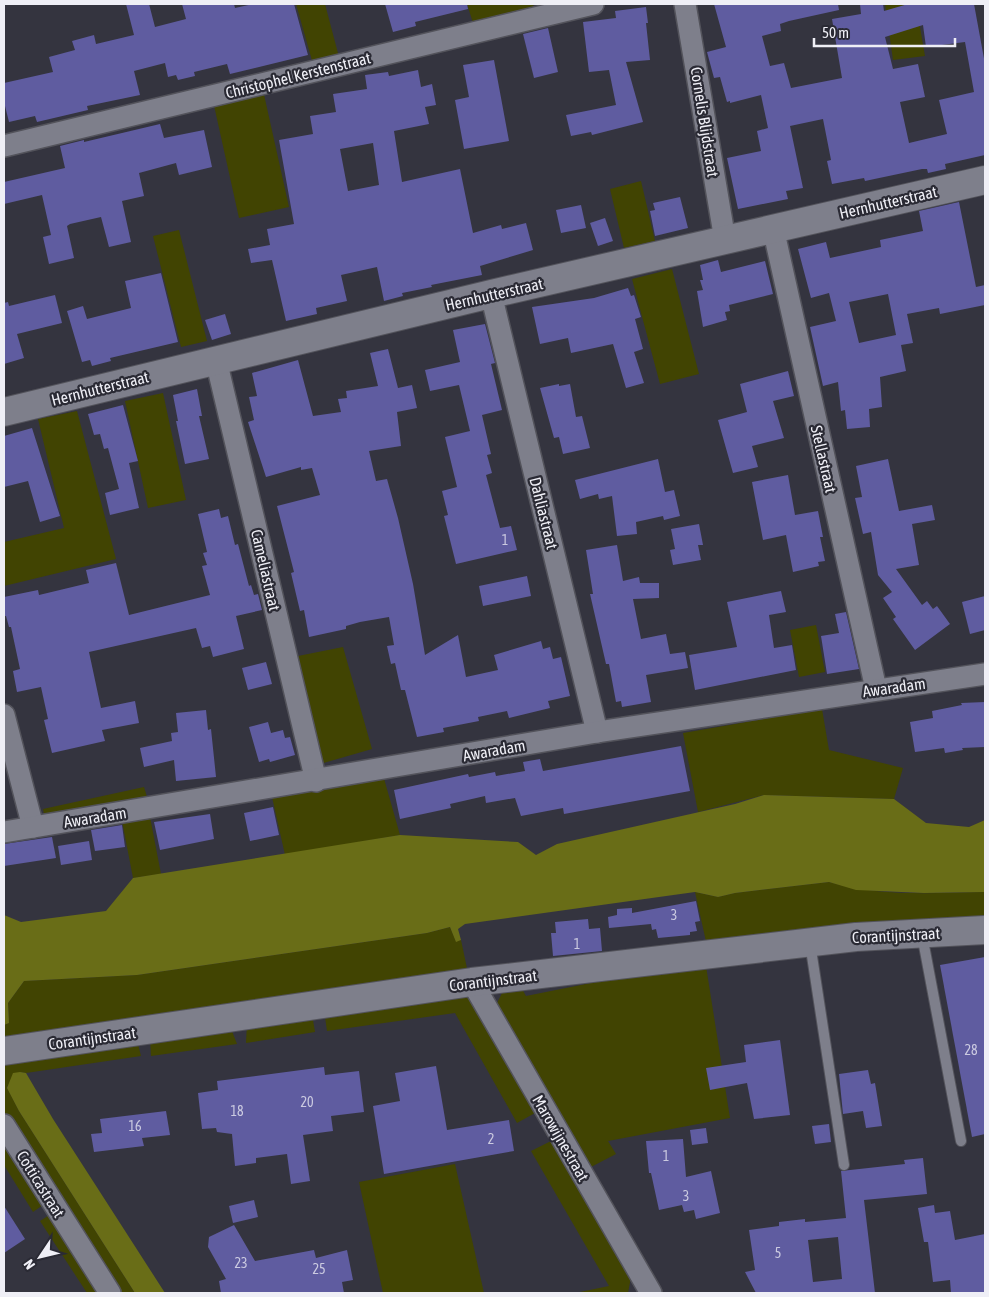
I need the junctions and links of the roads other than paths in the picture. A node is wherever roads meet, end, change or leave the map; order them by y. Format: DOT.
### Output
graph roads {
  1 [pos="593,4"];
  2 [pos="685,4"];
  3 [pos="4,146"];
  4 [pos="985,180"];
  5 [pos="772,228"];
  6 [pos="725,240"];
  7 [pos="490,294"];
  8 [pos="216,360"];
  9 [pos="4,412"];
  10 [pos="985,674"];
  11 [pos="876,689"];
  12 [pos="4,714"];
  13 [pos="598,732"];
  14 [pos="316,780"];
  15 [pos="33,827"];
  16 [pos="4,832"];
  17 [pos="985,930"];
  18 [pos="922,934"];
  19 [pos="810,942"];
  20 [pos="472,982"];
  21 [pos="4,1051"];
  22 [pos="4,1125"];
  23 [pos="961,1141"];
  24 [pos="844,1165"];
  25 [pos="110,1293"];
  26 [pos="651,1293"];
  1 -- 3 [label="street, Christophel Kerstenstraat"];
  2 -- 6 [label="street, Cornelis Blijdstraat"];
  4 -- 5 [label="street, Hernhutterstraat"];
  5 -- 6 [label="street, Hernhutterstraat"];
  5 -- 11 [label="street, Stellastraat"];
  6 -- 7 [label="street, Hernhutterstraat"];
  7 -- 8 [label="street, Hernhutterstraat"];
  7 -- 13 [label="street, Dahliastraat"];
  8 -- 9 [label="street, Hernhutterstraat"];
  8 -- 14 [label="street, Cameliastraat"];
  10 -- 11 [label="street, Awaradam"];
  11 -- 13 [label="street, Awaradam"];
  12 -- 15 [label="street"];
  13 -- 14 [label="street, Awaradam"];
  14 -- 15 [label="street, Awaradam"];
  15 -- 16 [label="street, Awaradam"];
  17 -- 18 [label="street, Corantijnstraat"];
  18 -- 19 [label="street, Corantijnstraat"];
  18 -- 23 [label="lane"];
  19 -- 20 [label="street, Corantijnstraat"];
  19 -- 24 [label="lane"];
  20 -- 21 [label="street, Corantijnstraat"];
  20 -- 26 [label="street, Marowijnestraat"];
  22 -- 25 [label="street, Cotticastraat"];
}
